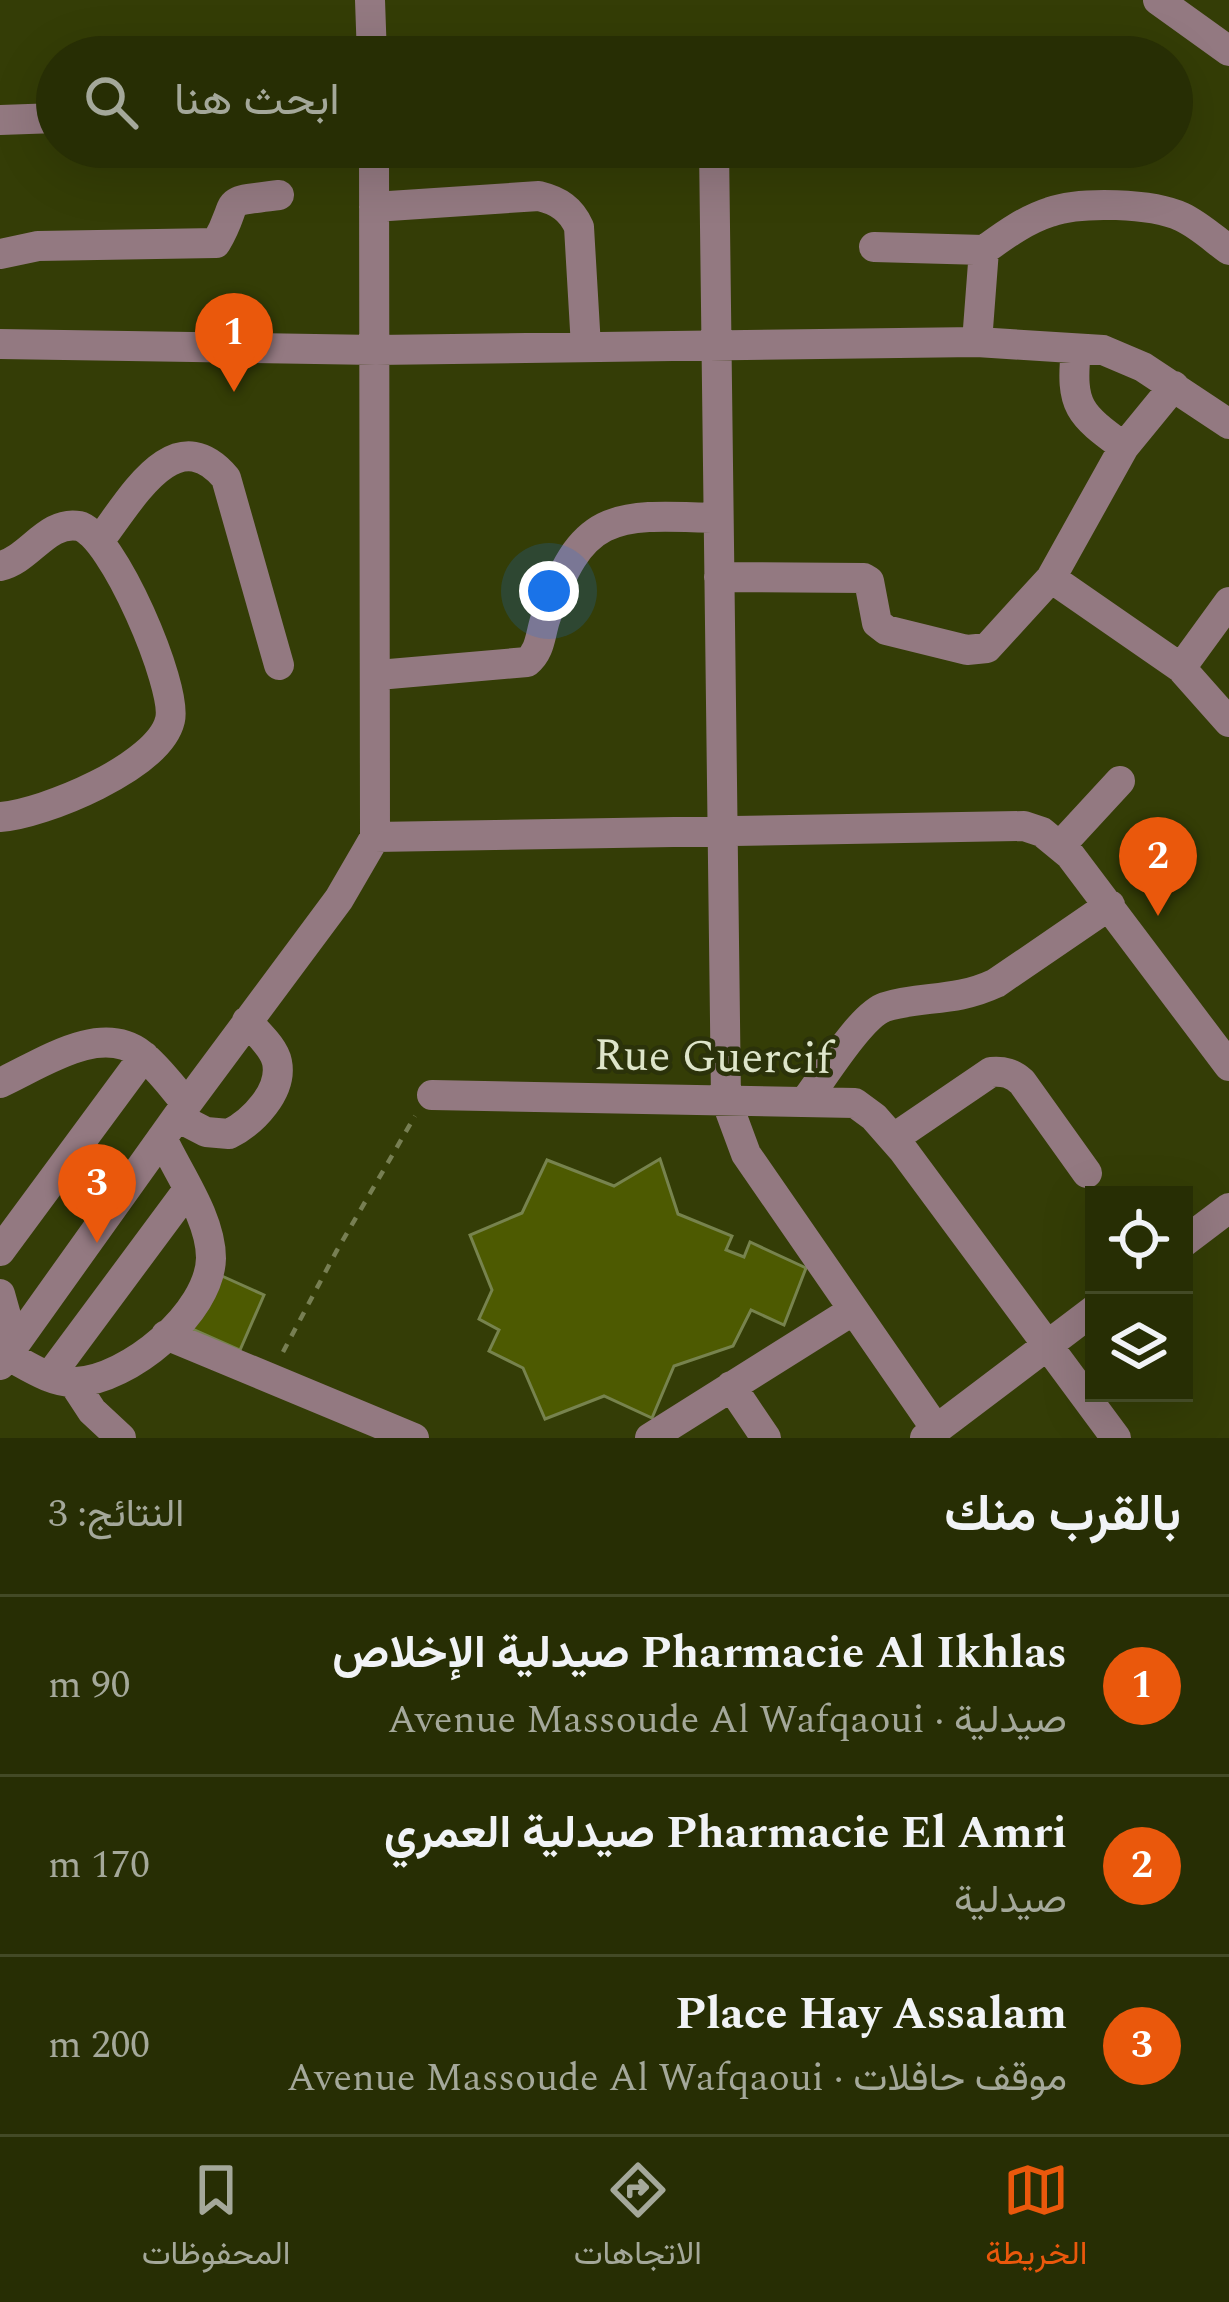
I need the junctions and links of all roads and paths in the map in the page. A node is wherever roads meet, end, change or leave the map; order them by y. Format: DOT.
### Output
graph roads {
  1 [pos="370,0"];
  2 [pos="1158,0"];
  3 [pos="371,36"];
  4 [pos="1229,51"];
  5 [pos="36,118"];
  6 [pos="0,119"];
  7 [pos="374,168"];
  8 [pos="714,168"];
  9 [pos="279,195"];
  10 [pos="374,207"];
  11 [pos="874,247"];
  12 [pos="984,250"];
  13 [pos="1229,250"];
  14 [pos="0,254"];
  15 [pos="977,342"];
  16 [pos="0,344"];
  17 [pos="586,347"];
  18 [pos="717,347"];
  19 [pos="1076,349"];
  20 [pos="376,350"];
  21 [pos="1174,386"];
  22 [pos="1229,424"];
  23 [pos="1124,447"];
  24 [pos="717,518"];
  25 [pos="100,540"];
  26 [pos="0,566"];
  27 [pos="719,577"];
  28 [pos="1051,578"];
  29 [pos="1229,602"];
  30 [pos="279,664"];
  31 [pos="1180,668"];
  32 [pos="377,675"];
  33 [pos="1229,722"];
  34 [pos="1120,781"];
  35 [pos="0,817"];
  36 [pos="722,829"];
  37 [pos="375,837"];
  38 [pos="1060,846"];
  39 [pos="1110,905"];
  40 [pos="248,1021"];
  41 [pos="144,1057"];
  42 [pos="1229,1066"];
  43 [pos="0,1083"];
  44 [pos="432,1094"];
  45 [pos="726,1100"];
  46 [pos="806,1100"];
  47 [pos="175,1119"];
  48 [pos="894,1138"];
  49 [pos="1087,1172"];
  50 [pos="187,1191"];
  51 [pos="1229,1208"];
  52 [pos="1193,1235"];
  53 [pos="0,1251"];
  54 [pos="0,1294"];
  55 [pos="852,1311"];
  56 [pos="1085,1317"];
  57 [pos="166,1336"];
  58 [pos="1048,1344"];
  59 [pos="3,1360"];
  60 [pos="270,1378"];
  61 [pos="61,1380"];
  62 [pos="731,1386"];
  63 [pos="930,1434"];
  64 [pos="88,1438"];
  65 [pos="121,1438"];
  66 [pos="414,1438"];
  67 [pos="650,1438"];
  68 [pos="766,1438"];
  69 [pos="1116,1438"];
  1 -- 3 [label="street"];
  2 -- 4 [label="street"];
  5 -- 6 [label="street"];
  7 -- 10 [label="street"];
  8 -- 18 [label="street"];
  9 -- 14 [label="street"];
  10 -- 17 [label="street"];
  10 -- 20 [label="street"];
  11 -- 12 [label="street"];
  12 -- 13 [label="street"];
  12 -- 15 [label="street"];
  15 -- 18 [label="street"];
  15 -- 19 [label="street"];
  16 -- 20 [label="street"];
  17 -- 18 [label="street"];
  17 -- 20 [label="street"];
  18 -- 24 [label="street"];
  19 -- 21 [label="street"];
  19 -- 23 [label="street"];
  20 -- 32 [label="street"];
  21 -- 22 [label="street"];
  21 -- 23 [label="street"];
  23 -- 28 [label="street"];
  24 -- 27 [label="street"];
  24 -- 32 [label="street"];
  25 -- 26 [label="street"];
  25 -- 30 [label="street"];
  25 -- 35 [label="street"];
  27 -- 28 [label="street"];
  27 -- 36 [label="street"];
  28 -- 31 [label="street"];
  29 -- 31 [label="street"];
  31 -- 33 [label="street"];
  32 -- 37 [label="street"];
  34 -- 38 [label="street"];
  36 -- 37 [label="street"];
  36 -- 38 [label="street"];
  36 -- 45 [label="street"];
  37 -- 40 [label="street"];
  38 -- 39 [label="street"];
  39 -- 42 [label="street"];
  39 -- 46 [label="street"];
  40 -- 47 [label="street"];
  40 -- 47 [label="street"];
  41 -- 43 [label="street"];
  41 -- 47 [label="street"];
  41 -- 53 [label="street"];
  44 -- 45 [label="street, Rue Guercif"];
  44 -- 60 [label="path"];
  45 -- 46 [label="street, Rue Guercif"];
  45 -- 55 [label="street"];
  46 -- 48 [label="street, Rue Guercif"];
  47 -- 50 [label="street"];
  47 -- 59 [label="street"];
  48 -- 49 [label="street"];
  48 -- 58 [label="street, Rue Guercif"];
  50 -- 57 [label="street"];
  50 -- 61 [label="street"];
  51 -- 52 [label="street"];
  54 -- 59 [label="street"];
  55 -- 62 [label="street"];
  55 -- 63 [label="street"];
  56 -- 58 [label="street"];
  57 -- 60 [label="street"];
  57 -- 61 [label="street"];
  58 -- 63 [label="street"];
  58 -- 69 [label="street, Rue Guercif"];
  59 -- 61 [label="street"];
  60 -- 66 [label="street"];
  61 -- 64 [label="street"];
  61 -- 65 [label="street"];
  62 -- 67 [label="street"];
  62 -- 68 [label="street"];
}
